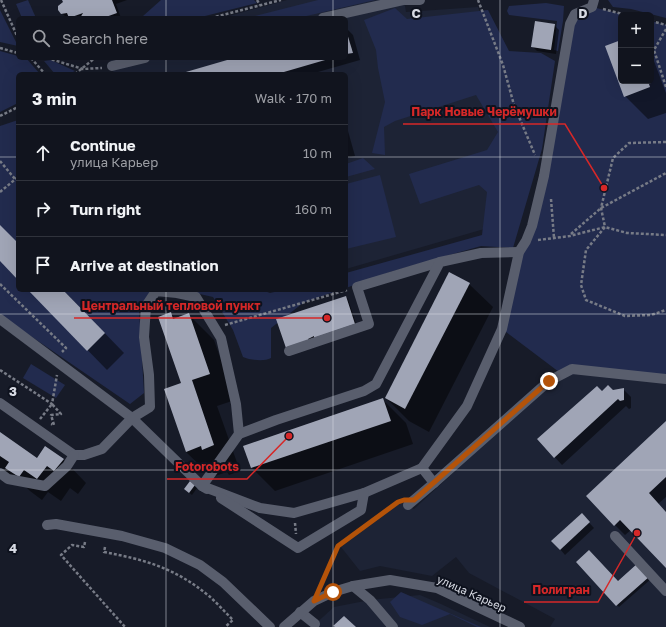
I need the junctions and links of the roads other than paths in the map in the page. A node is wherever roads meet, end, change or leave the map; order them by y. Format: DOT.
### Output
graph roads {
  1 [pos="404,0"];
  2 [pos="420,0"];
  3 [pos="593,3"];
  4 [pos="332,16"];
  5 [pos="137,60"];
  6 [pos="109,67"];
  7 [pos="519,252"];
  8 [pos="440,262"];
  9 [pos="155,292"];
  10 [pos="166,292"];
  11 [pos="0,319"];
  12 [pos="289,351"];
  13 [pos="666,379"];
  14 [pos="0,403"];
  15 [pos="132,418"];
  16 [pos="238,434"];
  17 [pos="74,455"];
  18 [pos="422,468"];
  19 [pos="0,473"];
  20 [pos="434,483"];
  21 [pos="202,486"];
  22 [pos="364,493"];
  23 [pos="411,503"];
  24 [pos="47,525"];
  25 [pos="615,536"];
  26 [pos="353,586"];
  27 [pos="666,592"];
  28 [pos="300,612"];
  29 [pos="315,624"];
  30 [pos="270,627"];
  31 [pos="284,627"];
  32 [pos="393,627"];
  33 [pos="520,627"];
  1 -- 2 [label="street"];
  1 -- 4 [label="street"];
  3 -- 7 [label="street"];
  5 -- 6 [label="street"];
  7 -- 8 [label="street"];
  7 -- 18 [label="street"];
  8 -- 12 [label="street"];
  8 -- 16 [label="street"];
  9 -- 15 [label="street"];
  10 -- 16 [label="street"];
  11 -- 15 [label="street"];
  13 -- 20 [label="street"];
  14 -- 17 [label="street"];
  15 -- 17 [label="street"];
  15 -- 21 [label="street"];
  16 -- 21 [label="street"];
  17 -- 19 [label="street"];
  18 -- 20 [label="street"];
  18 -- 22 [label="street"];
  20 -- 23 [label="street"];
  21 -- 22 [label="street"];
  21 -- 22 [label="street"];
  24 -- 30 [label="street"];
  25 -- 27 [label="street"];
  26 -- 28 [label="street, улица Карьер"];
  26 -- 32 [label="street"];
  26 -- 33 [label="street, улица Карьер"];
  28 -- 29 [label="street"];
  28 -- 31 [label="street, улица Карьер"];
}
